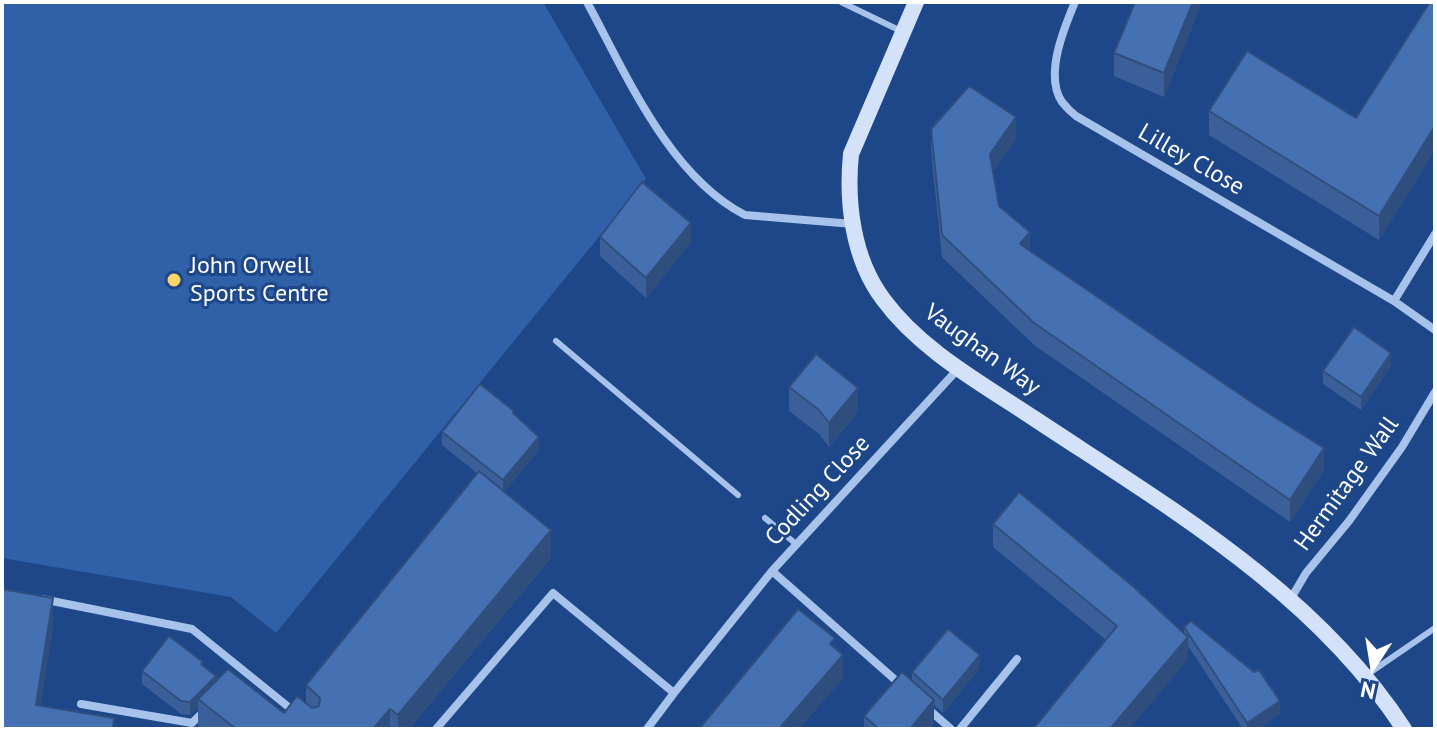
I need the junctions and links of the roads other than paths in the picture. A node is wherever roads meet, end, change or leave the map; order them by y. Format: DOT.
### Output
graph roads {
  1 [pos="587,2"];
  2 [pos="841,2"];
  3 [pos="916,2"];
  4 [pos="1075,2"];
  5 [pos="903,32"];
  6 [pos="853,224"];
  7 [pos="1435,234"];
  8 [pos="1394,301"];
  9 [pos="1435,330"];
  10 [pos="556,341"];
  11 [pos="958,369"];
  12 [pos="1435,392"];
  13 [pos="738,495"];
  14 [pos="765,518"];
  15 [pos="796,544"];
  16 [pos="772,571"];
  17 [pos="31,597"];
  18 [pos="1290,600"];
  19 [pos="1435,628"];
  20 [pos="1017,659"];
  21 [pos="245,670"];
  22 [pos="1365,676"];
  23 [pos="236,680"];
  24 [pos="905,688"];
  25 [pos="674,693"];
  26 [pos="916,698"];
  27 [pos="81,704"];
  28 [pos="209,707"];
  29 [pos="303,719"];
  30 [pos="191,726"];
  31 [pos="436,729"];
  32 [pos="647,729"];
  33 [pos="951,729"];
  34 [pos="960,729"];
  35 [pos="1404,729"];
  1 -- 6 [label="street"];
  2 -- 5 [label="lane"];
  3 -- 5 [label="street, Vaughan Way"];
  4 -- 8 [label="street, Lilley Close"];
  5 -- 6 [label="street, Vaughan Way"];
  6 -- 11 [label="street, Vaughan Way"];
  7 -- 8 [label="street"];
  8 -- 9 [label="street, Lilley Close"];
  10 -- 13 [label="lane"];
  11 -- 15 [label="street, Codling Close"];
  11 -- 18 [label="street, Vaughan Way"];
  12 -- 18 [label="street, Hermitage Wall"];
  14 -- 15 [label="lane"];
  15 -- 16 [label="street, Codling Close"];
  16 -- 24 [label="street, Codling Close"];
  16 -- 25 [label="street"];
  17 -- 21 [label="street"];
  18 -- 22 [label="street, Vaughan Way"];
  19 -- 22 [label="lane"];
  20 -- 34 [label="street"];
  21 -- 23 [label="street"];
  21 -- 29 [label="street"];
  22 -- 35 [label="street, Vaughan Way"];
  25 -- 31 [label="street"];
  25 -- 32 [label="street"];
  26 -- 33 [label="street"];
  27 -- 30 [label="street"];
  28 -- 30 [label="street"];
}
